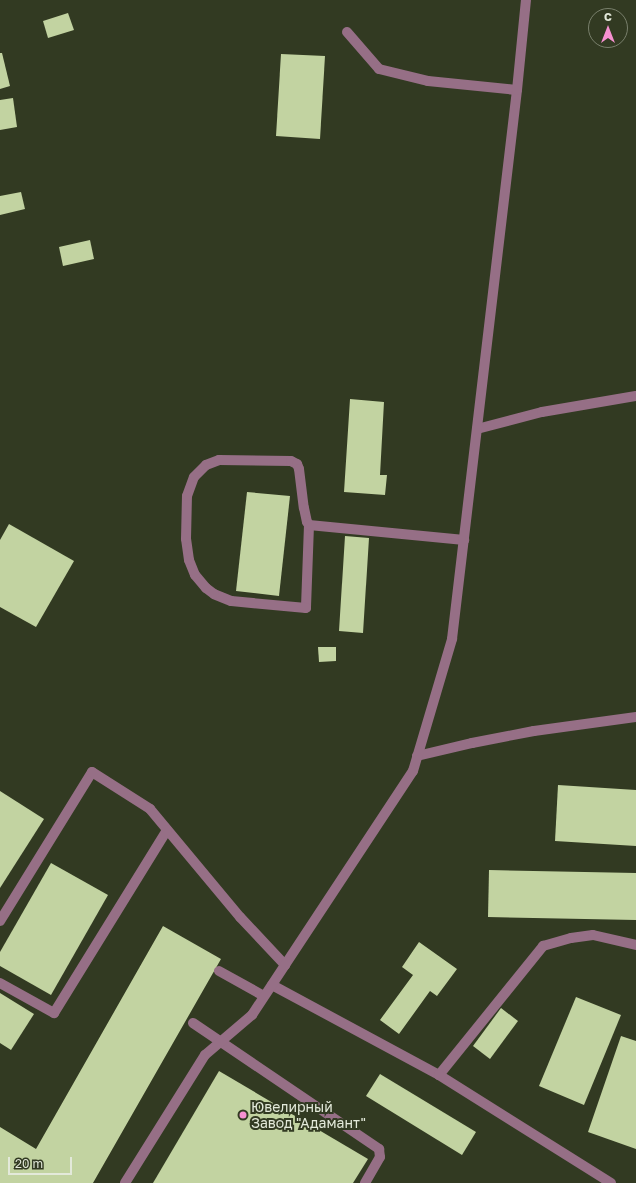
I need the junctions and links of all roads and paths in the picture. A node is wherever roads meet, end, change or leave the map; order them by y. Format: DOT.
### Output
graph roads {
  1 [pos="526,0"];
  2 [pos="348,32"];
  3 [pos="517,90"];
  4 [pos="636,396"];
  5 [pos="477,429"];
  6 [pos="309,525"];
  7 [pos="464,540"];
  8 [pos="636,717"];
  9 [pos="417,756"];
  10 [pos="167,830"];
  11 [pos="0,921"];
  12 [pos="636,944"];
  13 [pos="285,965"];
  14 [pos="219,971"];
  15 [pos="0,983"];
  16 [pos="272,985"];
  17 [pos="264,996"];
  18 [pos="193,1023"];
  19 [pos="222,1041"];
  20 [pos="439,1075"];
  21 [pos="125,1183"];
  22 [pos="365,1183"];
  23 [pos="611,1183"];
  1 -- 3 [label="street"];
  2 -- 3 [label="street"];
  3 -- 5 [label="street"];
  4 -- 5 [label="street"];
  5 -- 7 [label="street"];
  6 -- 6 [label="street"];
  6 -- 7 [label="street"];
  7 -- 9 [label="street"];
  8 -- 9 [label="street"];
  9 -- 13 [label="street"];
  10 -- 11 [label="street"];
  10 -- 13 [label="street"];
  10 -- 15 [label="street"];
  12 -- 20 [label="street"];
  13 -- 16 [label="street"];
  14 -- 17 [label="street"];
  16 -- 17 [label="street"];
  16 -- 20 [label="street"];
  17 -- 19 [label="street"];
  18 -- 19 [label="street"];
  19 -- 21 [label="street"];
  19 -- 22 [label="street"];
  20 -- 23 [label="street"];
}
